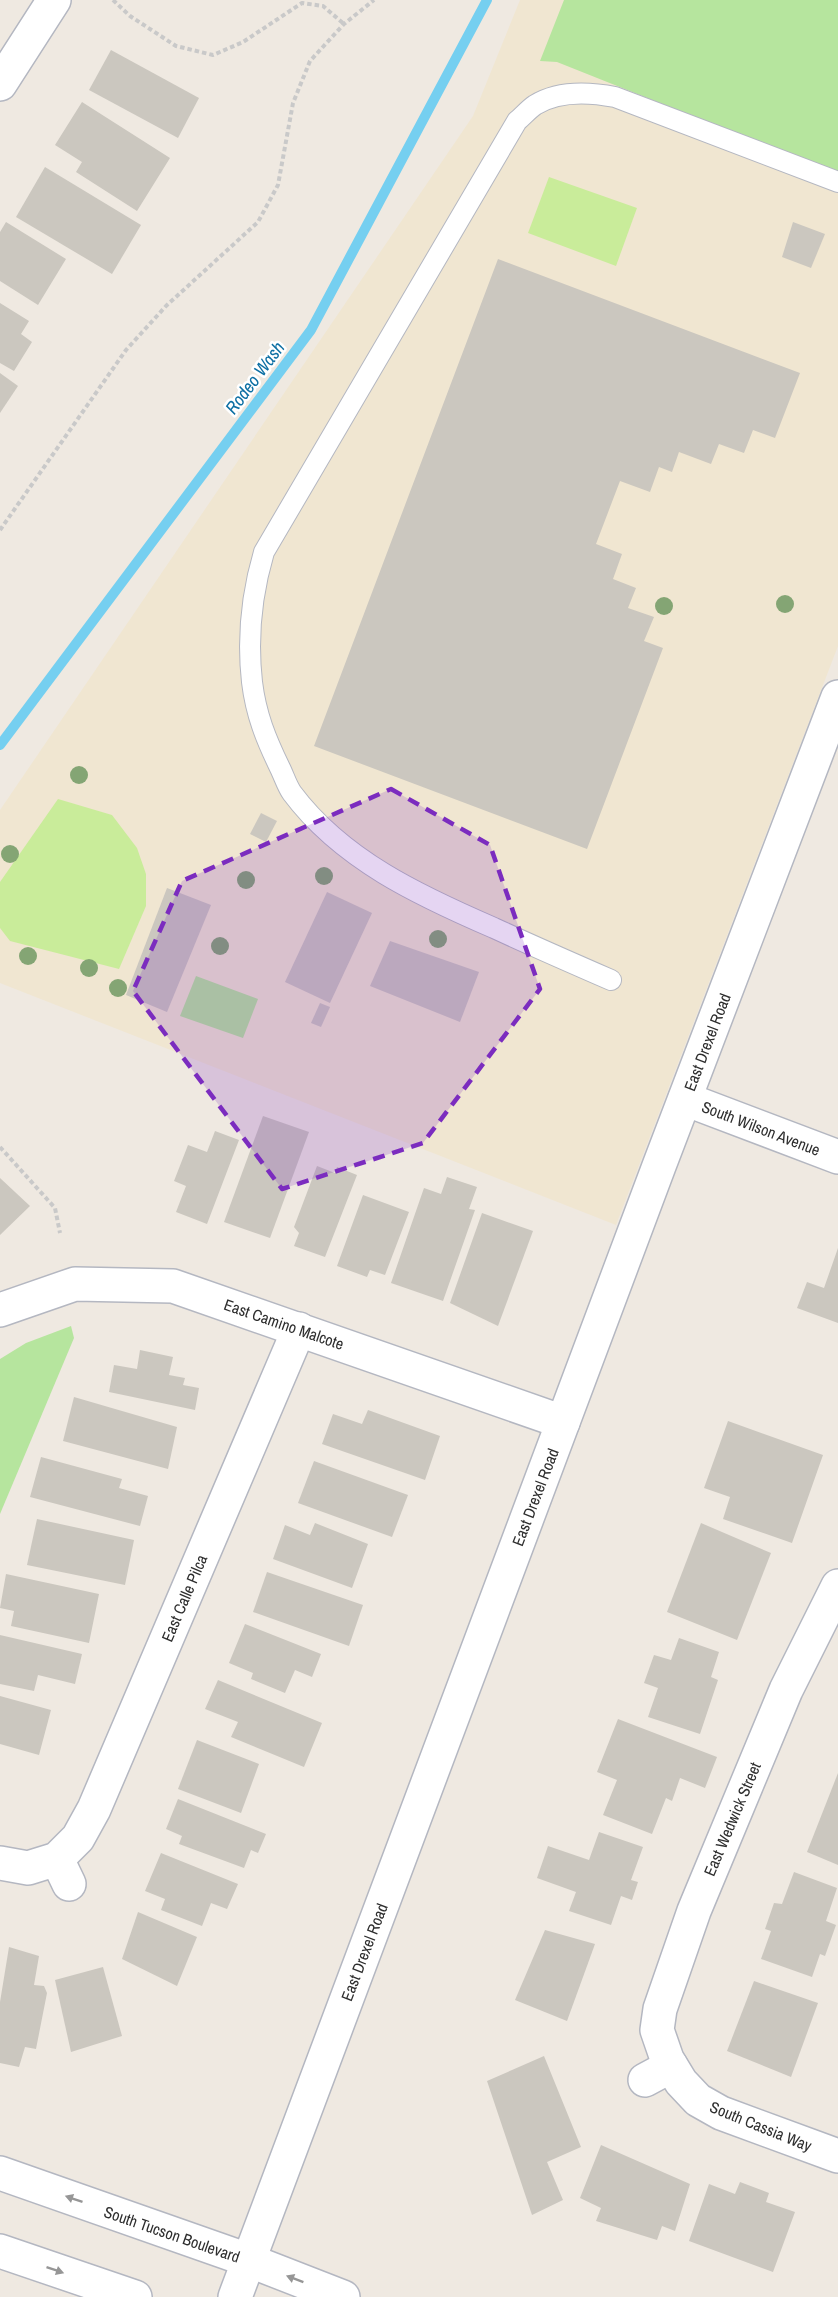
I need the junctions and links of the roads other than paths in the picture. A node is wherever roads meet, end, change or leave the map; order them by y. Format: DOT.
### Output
graph roads {
  1 [pos="54,0"];
  2 [pos="0,84"];
  3 [pos="838,182"];
  4 [pos="838,697"];
  5 [pos="611,980"];
  6 [pos="685,1100"];
  7 [pos="838,1157"];
  8 [pos="0,1310"];
  9 [pos="299,1329"];
  10 [pos="563,1422"];
  11 [pos="838,1586"];
  12 [pos="0,1863"];
  13 [pos="661,2068"];
  14 [pos="838,2156"];
  15 [pos="0,2173"];
  16 [pos="0,2250"];
  17 [pos="248,2260"];
  18 [pos="135,2297"];
  19 [pos="235,2297"];
  20 [pos="343,2297"];
  1 -- 2 [label="street"];
  3 -- 5 [label="lane"];
  4 -- 6 [label="street, East Drexel Road"];
  6 -- 7 [label="street, South Wilson Avenue"];
  6 -- 10 [label="street, East Drexel Road"];
  8 -- 9 [label="street, East Camino Malcote"];
  9 -- 10 [label="street, East Camino Malcote"];
  9 -- 12 [label="street, East Calle Pilca"];
  10 -- 17 [label="street, East Drexel Road"];
  11 -- 13 [label="street, East Wedwick Street"];
  13 -- 14 [label="street, South Cassia Way"];
  17 -- 15 [label="street, South Tucson Boulevard, one-way"];
  16 -- 18 [label="street, one-way"];
  17 -- 19 [label="street, East Drexel Road"];
  20 -- 17 [label="street, South Tucson Boulevard, one-way"];
}
